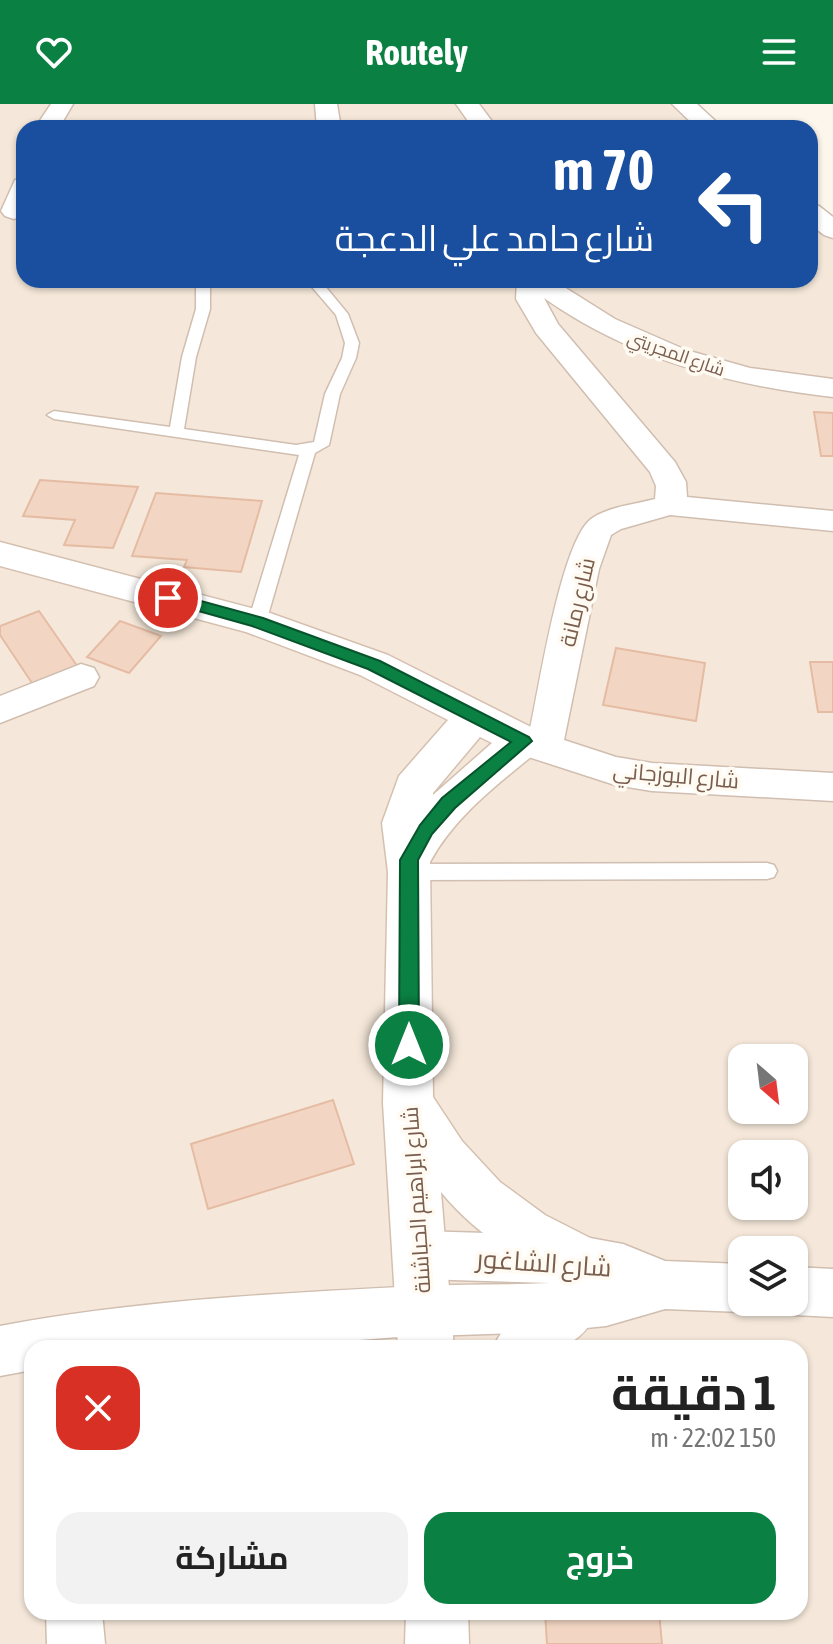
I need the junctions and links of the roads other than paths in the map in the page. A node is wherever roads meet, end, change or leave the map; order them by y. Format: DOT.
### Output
graph roads {
  1 [pos="683,104"];
  2 [pos="702,120"];
  3 [pos="203,288"];
  4 [pos="320,288"];
  5 [pos="532,288"];
  6 [pos="546,288"];
  7 [pos="833,388"];
  8 [pos="54,415"];
  9 [pos="176,434"];
  10 [pos="308,450"];
  11 [pos="669,505"];
  12 [pos="833,521"];
  13 [pos="0,554"];
  14 [pos="257,622"];
  15 [pos="81,677"];
  16 [pos="0,710"];
  17 [pos="474,716"];
  18 [pos="534,745"];
  19 [pos="833,787"];
  20 [pos="409,866"];
  21 [pos="767,871"];
  22 [pos="408,1103"];
  23 [pos="420,1255"];
  24 [pos="575,1284"];
  25 [pos="728,1287"];
  26 [pos="808,1292"];
  27 [pos="833,1293"];
  28 [pos="425,1330"];
  29 [pos="164,1340"];
  30 [pos="528,1340"];
  31 [pos="24,1348"];
  32 [pos="0,1351"];
  33 [pos="74,1620"];
  34 [pos="437,1620"];
  35 [pos="76,1644"];
  36 [pos="437,1644"];
  1 -- 2 [label="street"];
  3 -- 9 [label="lane"];
  4 -- 10 [label="lane"];
  5 -- 11 [label="street"];
  6 -- 7 [label="street, شارع المجريتي"];
  8 -- 9 [label="lane"];
  9 -- 10 [label="lane"];
  10 -- 14 [label="lane"];
  11 -- 12 [label="street"];
  11 -- 18 [label="street, شارع رمانة"];
  13 -- 14 [label="street"];
  14 -- 17 [label="street"];
  15 -- 16 [label="street"];
  17 -- 18 [label="street"];
  17 -- 20 [label="street, شارع ابراهيم الحباشنة"];
  18 -- 19 [label="street, شارع البوزجاني"];
  18 -- 20 [label="street"];
  20 -- 21 [label="lane"];
  20 -- 22 [label="street, شارع ابراهيم الحباشنة"];
  22 -- 23 [label="street, شارع ابراهيم الحباشنة"];
  22 -- 24 [label="street"];
  23 -- 24 [label="street, شارع الشاغور"];
  23 -- 28 [label="street, شارع ابراهيم الحباشنة"];
  24 -- 25 [label="street, شارع الشاغور"];
  24 -- 28 [label="street, شارع الشاغور"];
  24 -- 30 [label="street"];
  26 -- 27 [label="street"];
  28 -- 29 [label="street, شارع الشاغور"];
  31 -- 32 [label="street, شارع الشاغور"];
  33 -- 35 [label="street"];
  34 -- 36 [label="street"];
}
